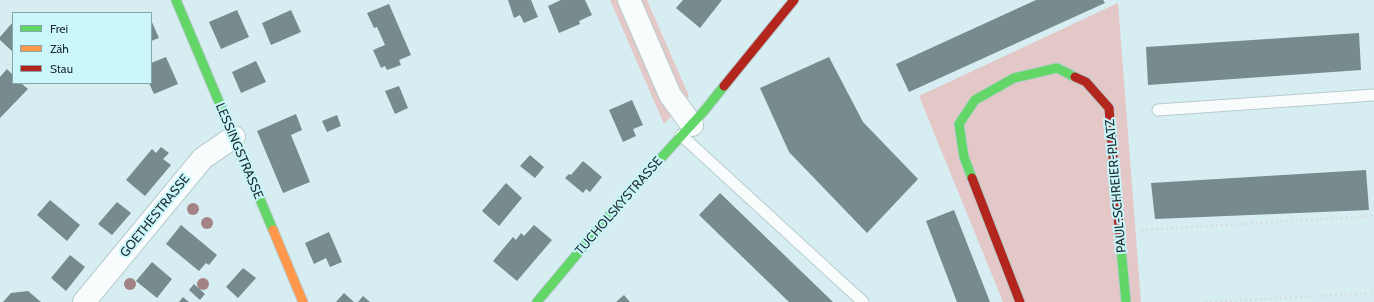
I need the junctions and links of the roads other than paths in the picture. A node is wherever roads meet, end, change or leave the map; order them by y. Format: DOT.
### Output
graph roads {
  1 [pos="176,0"];
  2 [pos="629,0"];
  3 [pos="794,0"];
  4 [pos="1374,94"];
  5 [pos="1158,110"];
  6 [pos="692,124"];
  7 [pos="234,137"];
  8 [pos="84,302"];
  9 [pos="303,302"];
  10 [pos="537,302"];
  11 [pos="863,302"];
  12 [pos="1020,302"];
  13 [pos="1126,302"];
  1 -- 7 [label="street, LESSINGSTRASSE"];
  2 -- 6 [label="street"];
  3 -- 6 [label="street, TUCHOLSKYSTRASSE"];
  4 -- 5 [label="lane"];
  6 -- 10 [label="street, TUCHOLSKYSTRASSE"];
  6 -- 11 [label="lane"];
  7 -- 8 [label="street, GOETHESTRASSE"];
  7 -- 9 [label="street, LESSINGSTRASSE"];
  12 -- 13 [label="street, PAUL-SCHREIER-PLATZ"];
}
